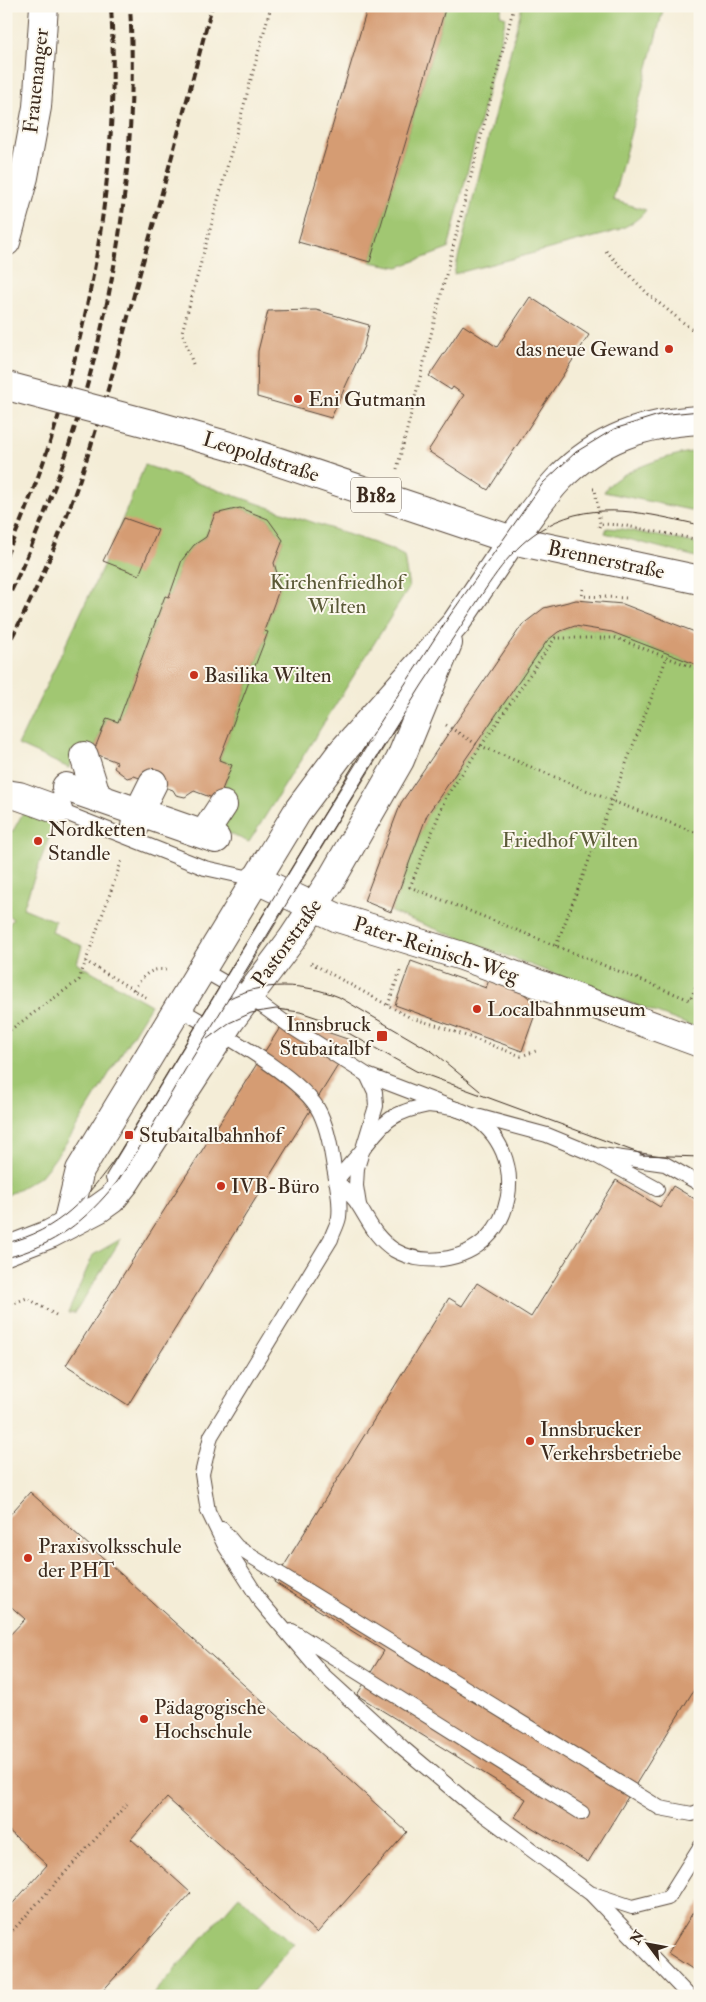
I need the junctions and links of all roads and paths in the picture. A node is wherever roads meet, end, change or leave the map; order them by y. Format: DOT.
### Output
graph roads {
  1 [pos="44,6"];
  2 [pos="272,6"];
  3 [pos="514,6"];
  4 [pos="6,242"];
  5 [pos="606,251"];
  6 [pos="700,336"];
  7 [pos="193,364"];
  8 [pos="7,386"];
  9 [pos="700,420"];
  10 [pos="389,499"];
  11 [pos="600,518"];
  12 [pos="600,524"];
  13 [pos="598,531"];
  14 [pos="512,540"];
  15 [pos="700,540"];
  16 [pos="700,580"];
  17 [pos="456,623"];
  18 [pos="667,657"];
  19 [pos="700,670"];
  20 [pos="451,729"];
  21 [pos="481,746"];
  22 [pos="84,756"];
  23 [pos="153,783"];
  24 [pos="6,794"];
  25 [pos="97,797"];
  26 [pos="62,798"];
  27 [pos="612,801"];
  28 [pos="222,805"];
  29 [pos="135,826"];
  30 [pos="700,834"];
  31 [pos="255,879"];
  32 [pos="285,893"];
  33 [pos="326,912"];
  34 [pos="556,946"];
  35 [pos="85,961"];
  36 [pos="201,969"];
  37 [pos="400,971"];
  38 [pos="700,977"];
  39 [pos="239,991"];
  40 [pos="388,1005"];
  41 [pos="176,1010"];
  42 [pos="213,1029"];
  43 [pos="6,1032"];
  44 [pos="700,1043"];
  45 [pos="539,1050"];
  46 [pos="367,1075"];
  47 [pos="469,1114"];
  48 [pos="364,1148"];
  49 [pos="593,1154"];
  50 [pos="336,1181"];
  51 [pos="700,1184"];
  52 [pos="657,1189"];
  53 [pos="358,1205"];
  54 [pos="67,1224"];
  55 [pos="6,1251"];
  56 [pos="6,1306"];
  57 [pos="56,1315"];
  58 [pos="208,1511"];
  59 [pos="278,1622"];
  60 [pos="127,1804"];
  61 [pos="700,1811"];
  62 [pos="582,1813"];
  63 [pos="700,1847"];
  64 [pos="590,1893"];
  65 [pos="6,1938"];
  66 [pos="689,1996"];
  1 -- 4 [label="street, Frauenanger"];
  2 -- 7 [label="path"];
  3 -- 10 [label="path"];
  5 -- 6 [label="path"];
  8 -- 10 [label="street, Leopoldstraße / B182, bridge"];
  9 -- 14 [label="street, Pastorstraße"];
  10 -- 14 [label="street, Leopoldstraße / B182"];
  11 -- 12 [label="path"];
  12 -- 13 [label="path"];
  12 -- 15 [label="path"];
  14 -- 16 [label="street, Brennerstraße / B182"];
  14 -- 17 [label="street, Pastorstraße"];
  17 -- 31 [label="street, Pastorstraße"];
  17 -- 32 [label="lane, Pastorstraße"];
  17 -- 33 [label="street, Pastorstraße"];
  18 -- 19 [label="path"];
  18 -- 21 [label="path"];
  18 -- 27 [label="path"];
  20 -- 21 [label="path"];
  21 -- 27 [label="path"];
  21 -- 34 [label="path"];
  22 -- 25 [label="street"];
  23 -- 29 [label="street"];
  24 -- 26 [label="street"];
  25 -- 26 [label="street"];
  25 -- 29 [label="street"];
  26 -- 29 [label="lane"];
  27 -- 30 [label="path"];
  27 -- 34 [label="path"];
  28 -- 29 [label="street"];
  29 -- 31 [label="lane"];
  29 -- 35 [label="path"];
  31 -- 32 [label="street, Pater-Reinisch-Weg"];
  31 -- 36 [label="street, Pastorstraße"];
  32 -- 33 [label="street, Pater-Reinisch-Weg"];
  32 -- 39 [label="lane, Pastorstraße"];
  33 -- 39 [label="street, Pastorstraße"];
  33 -- 40 [label="path"];
  33 -- 44 [label="street, Pater-Reinisch-Weg"];
  34 -- 38 [label="path"];
  35 -- 41 [label="path"];
  35 -- 43 [label="path"];
  36 -- 39 [label="lane"];
  36 -- 41 [label="street, Pastorstraße"];
  37 -- 40 [label="path"];
  39 -- 42 [label="street, Pastorstraße"];
  39 -- 46 [label="lane"];
  40 -- 45 [label="path"];
  41 -- 42 [label="lane"];
  41 -- 54 [label="street, Pastorstraße"];
  42 -- 50 [label="lane"];
  42 -- 54 [label="street, Pastorstraße"];
  46 -- 47 [label="lane"];
  46 -- 48 [label="lane"];
  47 -- 48 [label="lane"];
  47 -- 49 [label="lane"];
  47 -- 53 [label="lane"];
  48 -- 50 [label="lane"];
  48 -- 53 [label="lane"];
  49 -- 51 [label="lane"];
  49 -- 52 [label="lane"];
  50 -- 53 [label="lane"];
  50 -- 58 [label="lane"];
  54 -- 55 [label="street"];
  56 -- 57 [label="path"];
  58 -- 59 [label="lane"];
  58 -- 61 [label="lane"];
  59 -- 62 [label="lane"];
  59 -- 64 [label="lane"];
  60 -- 65 [label="path"];
  63 -- 64 [label="lane"];
  64 -- 66 [label="lane"];
}
